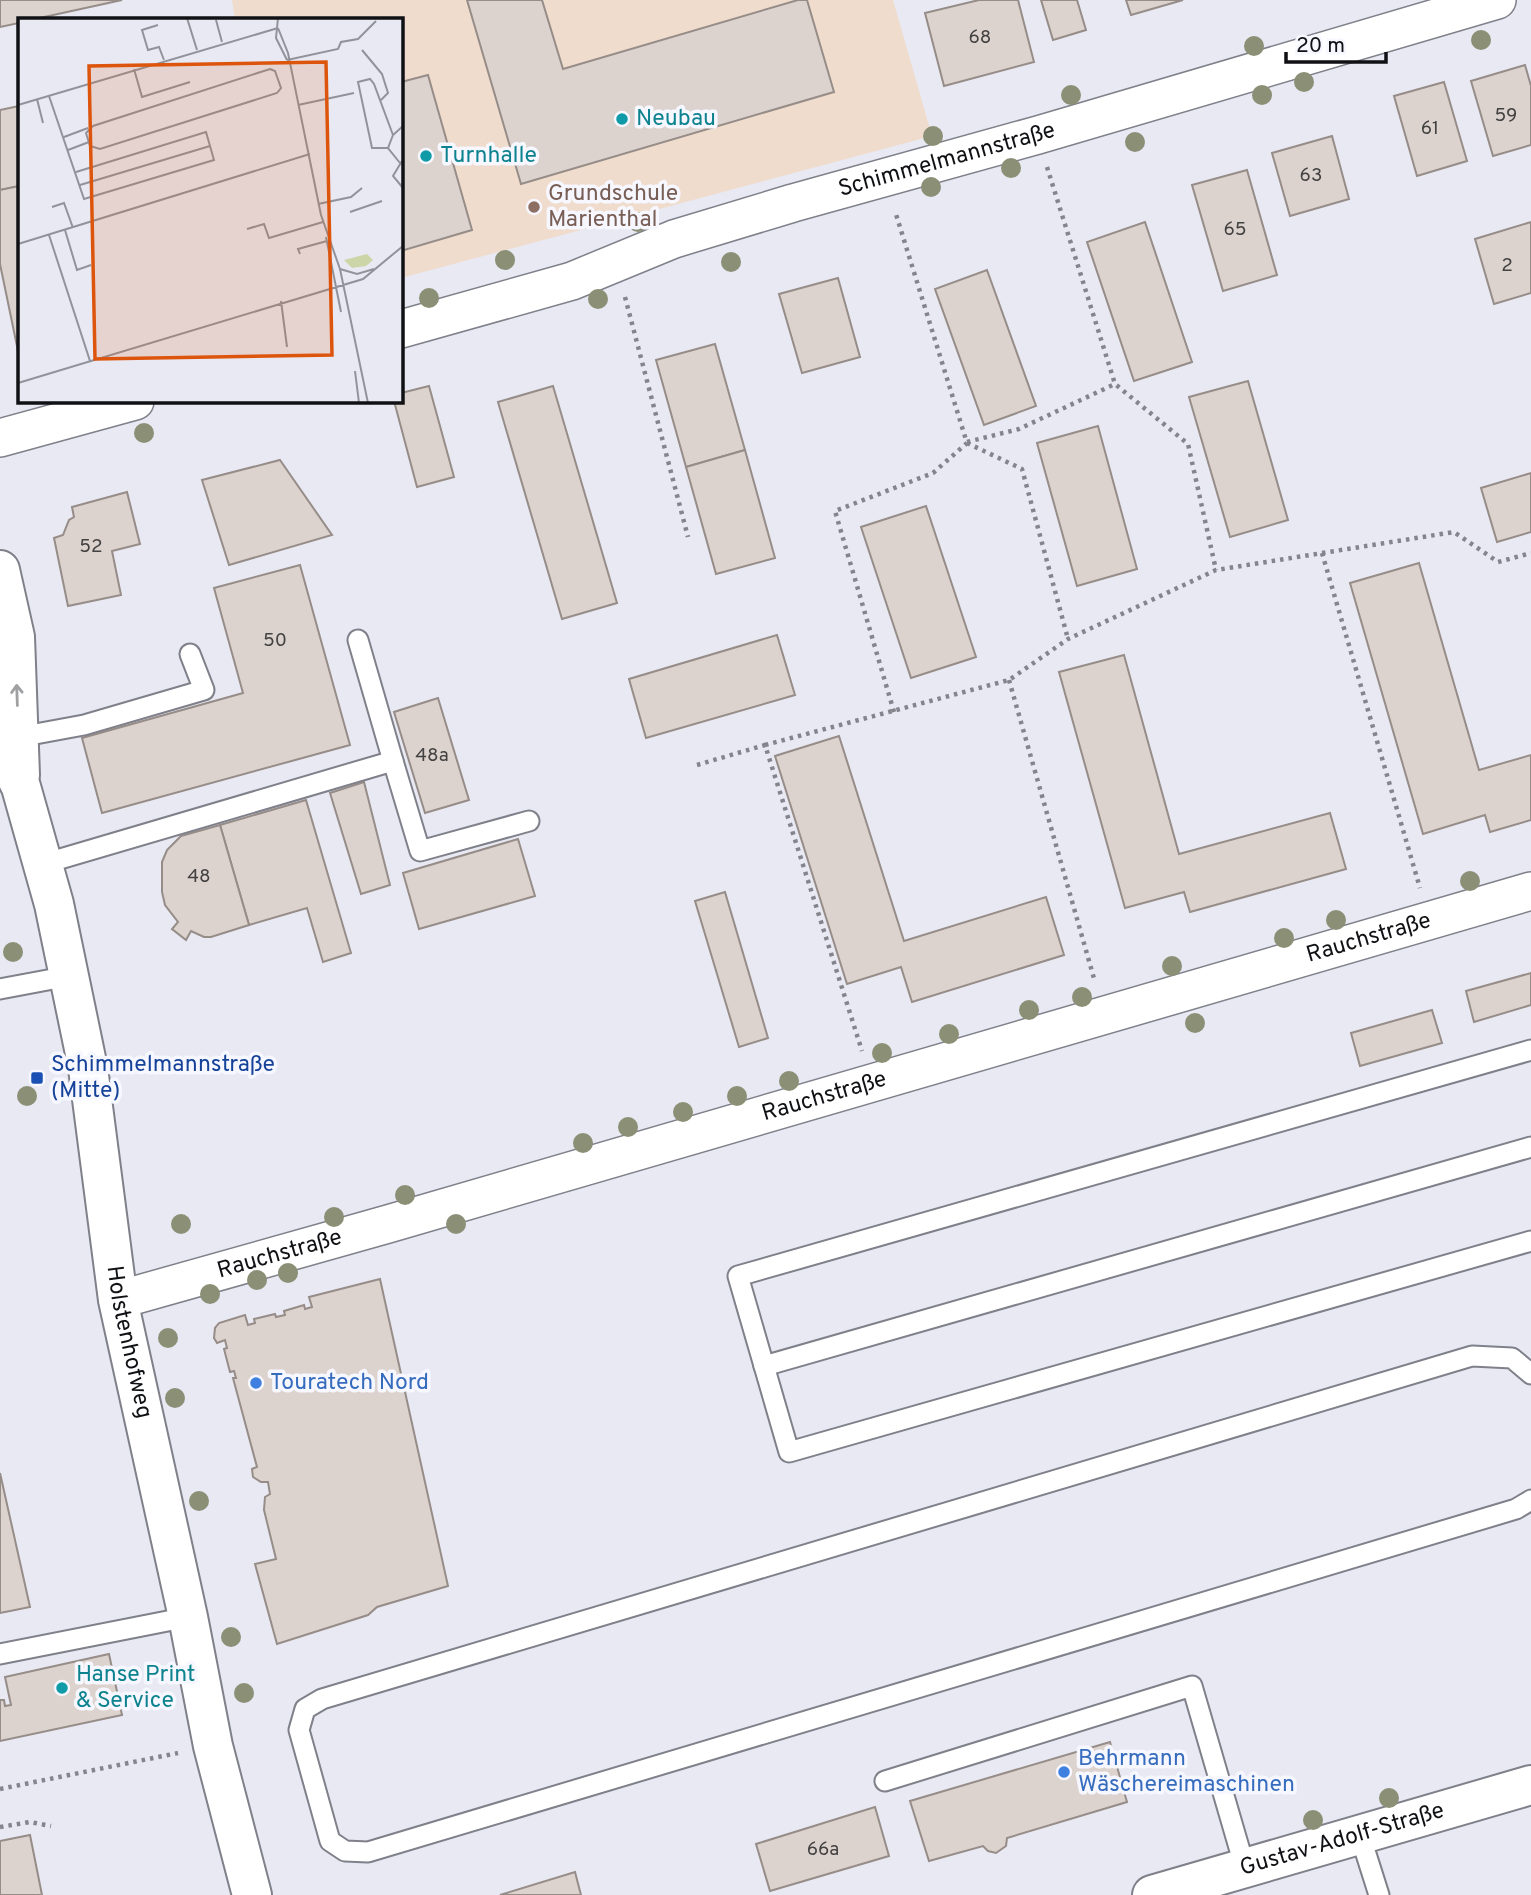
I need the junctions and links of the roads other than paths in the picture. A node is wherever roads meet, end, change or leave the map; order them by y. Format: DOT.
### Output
graph roads {
  1 [pos="1497,0"];
  2 [pos="402,329"];
  3 [pos="131,402"];
  4 [pos="0,438"];
  5 [pos="0,570"];
  6 [pos="358,640"];
  7 [pos="191,654"];
  8 [pos="9,740"];
  9 [pos="393,761"];
  10 [pos="529,821"];
  11 [pos="43,864"];
  12 [pos="1531,891"];
  13 [pos="69,976"];
  14 [pos="0,989"];
  15 [pos="1531,1050"];
  16 [pos="1531,1147"];
  17 [pos="1531,1241"];
  18 [pos="118,1300"];
  19 [pos="764,1366"];
  20 [pos="1531,1374"];
  21 [pos="1531,1500"];
  22 [pos="188,1617"];
  23 [pos="0,1654"];
  24 [pos="885,1781"];
  25 [pos="1531,1785"];
  26 [pos="1360,1835"];
  27 [pos="1245,1868"];
  28 [pos="252,1895"];
  29 [pos="1152,1895"];
  30 [pos="1379,1895"];
  1 -- 2 [label="street, Schimmelmannstraße"];
  3 -- 4 [label="street"];
  8 -- 5 [label="main road, Holstenhofweg, one-way"];
  6 -- 9 [label="lane"];
  7 -- 8 [label="lane"];
  8 -- 11 [label="main road, Holstenhofweg"];
  9 -- 10 [label="lane"];
  9 -- 11 [label="lane"];
  11 -- 13 [label="main road, Holstenhofweg"];
  12 -- 18 [label="street, Rauchstraße"];
  13 -- 14 [label="lane"];
  13 -- 18 [label="main road, Holstenhofweg"];
  15 -- 19 [label="lane"];
  16 -- 19 [label="lane"];
  17 -- 19 [label="lane"];
  18 -- 22 [label="main road, Holstenhofweg"];
  20 -- 21 [label="lane"];
  22 -- 23 [label="lane"];
  22 -- 28 [label="main road, Holstenhofweg"];
  24 -- 27 [label="lane"];
  25 -- 26 [label="main road, Gustav-Adolf-Straße"];
  26 -- 27 [label="main road, Gustav-Adolf-Straße"];
  26 -- 30 [label="lane"];
  27 -- 29 [label="main road, Gustav-Adolf-Straße"];
}
